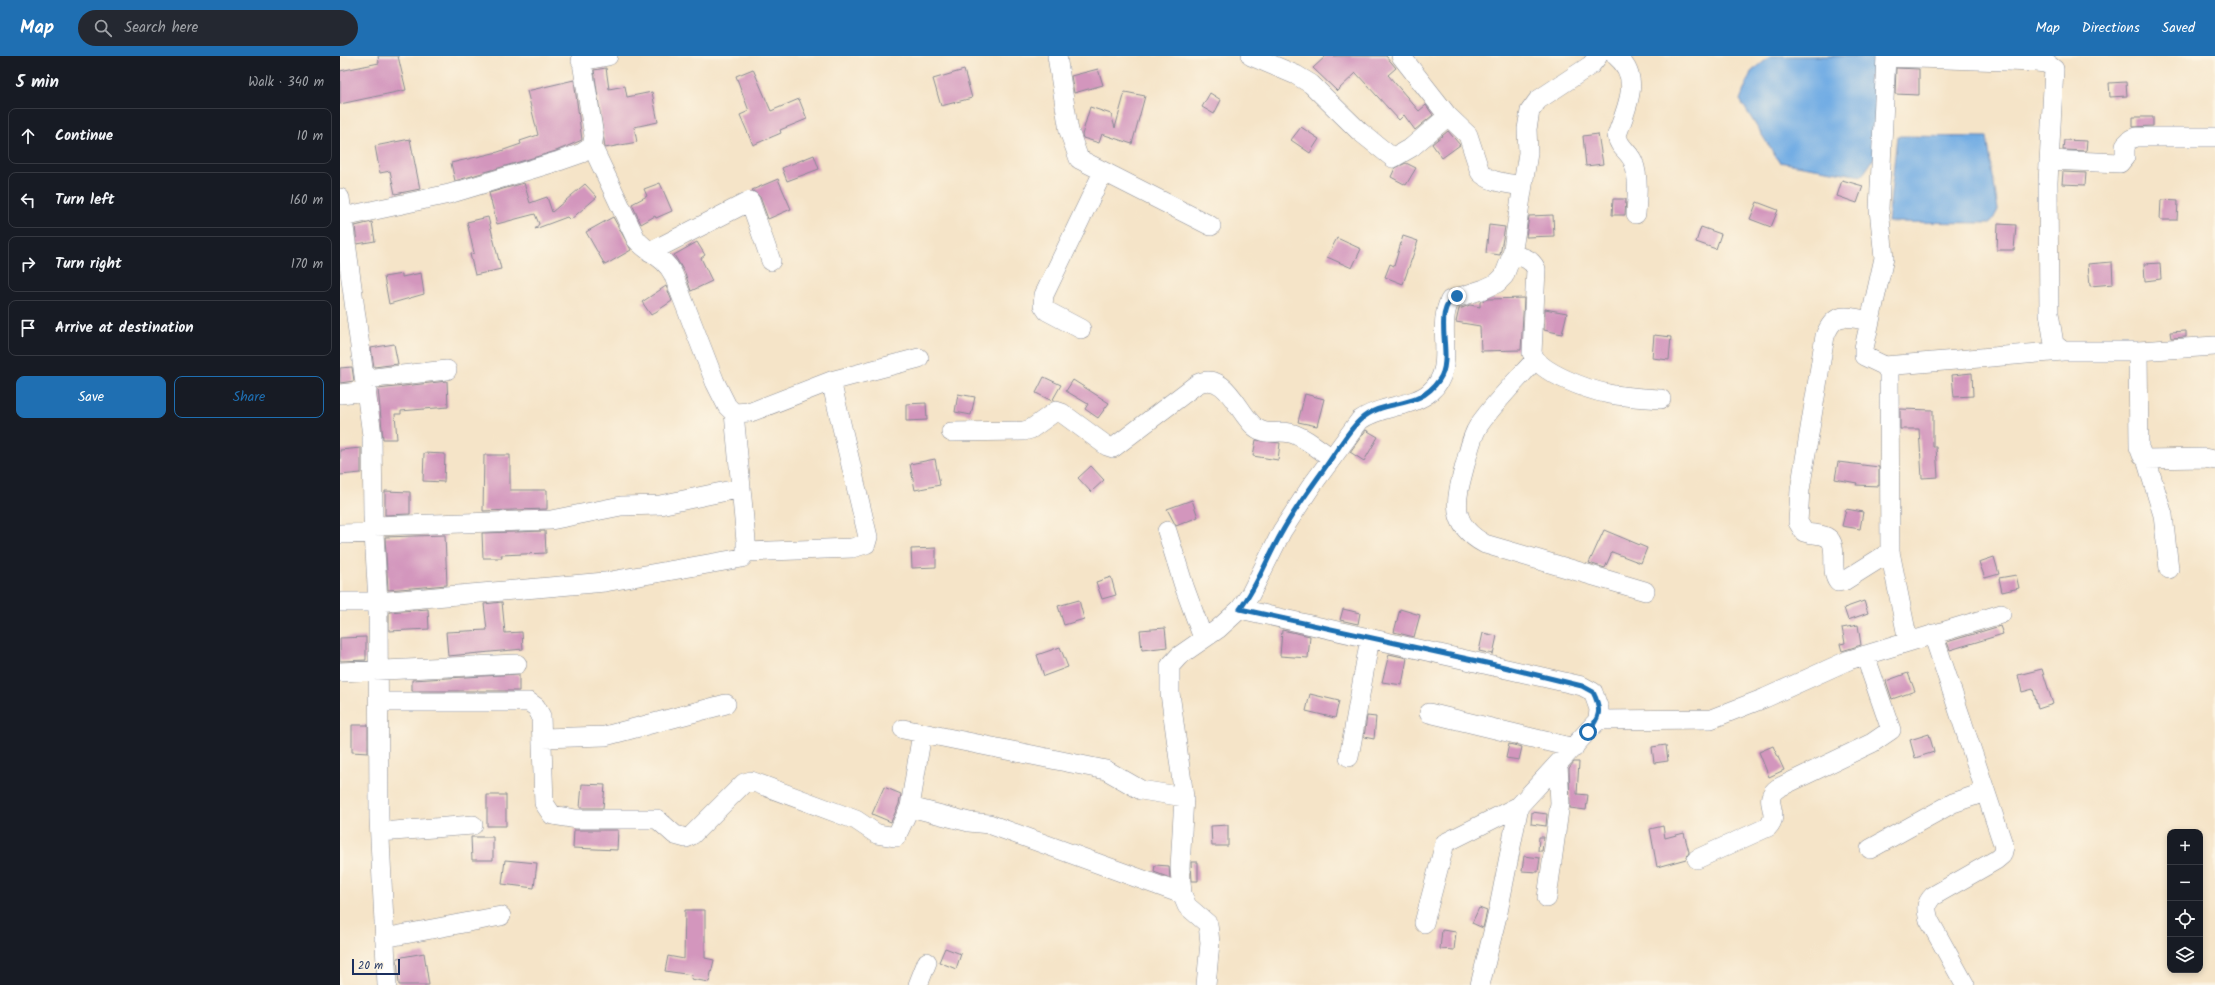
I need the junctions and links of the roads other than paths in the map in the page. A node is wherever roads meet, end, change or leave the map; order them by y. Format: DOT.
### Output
graph roads {
  1 [pos="608,56"];
  2 [pos="1057,56"];
  3 [pos="1251,56"];
  4 [pos="1401,56"];
  5 [pos="1598,56"];
  6 [pos="1616,56"];
  7 [pos="1886,57"];
  8 [pos="581,58"];
  9 [pos="1448,116"];
  10 [pos="2215,137"];
  11 [pos="592,146"];
  12 [pos="2050,160"];
  13 [pos="1103,172"];
  14 [pos="1522,186"];
  15 [pos="340,198"];
  16 [pos="1636,214"];
  17 [pos="343,218"];
  18 [pos="1211,226"];
  19 [pos="650,252"];
  20 [pos="1512,255"];
  21 [pos="771,261"];
  22 [pos="1870,321"];
  23 [pos="1081,329"];
  24 [pos="2215,346"];
  25 [pos="2063,351"];
  26 [pos="2138,351"];
  27 [pos="919,358"];
  28 [pos="1534,360"];
  29 [pos="1885,366"];
  30 [pos="447,370"];
  31 [pos="831,381"];
  32 [pos="366,385"];
  33 [pos="340,394"];
  34 [pos="1661,399"];
  35 [pos="734,413"];
  36 [pos="951,432"];
  37 [pos="1332,458"];
  38 [pos="2146,459"];
  39 [pos="2215,460"];
  40 [pos="741,488"];
  41 [pos="374,529"];
  42 [pos="1168,531"];
  43 [pos="340,534"];
  44 [pos="746,552"];
  45 [pos="1890,552"];
  46 [pos="2169,569"];
  47 [pos="1645,590"];
  48 [pos="340,602"];
  49 [pos="378,602"];
  50 [pos="1240,609"];
  51 [pos="2001,614"];
  52 [pos="1933,634"];
  53 [pos="1203,638"];
  54 [pos="1370,638"];
  55 [pos="1908,641"];
  56 [pos="1865,655"];
  57 [pos="517,664"];
  58 [pos="379,670"];
  59 [pos="340,672"];
  60 [pos="379,702"];
  61 [pos="726,704"];
  62 [pos="1429,713"];
  63 [pos="1598,720"];
  64 [pos="903,729"];
  65 [pos="922,733"];
  66 [pos="542,738"];
  67 [pos="1574,748"];
  68 [pos="1349,756"];
  69 [pos="1558,765"];
  70 [pos="1986,792"];
  71 [pos="1184,797"];
  72 [pos="1519,806"];
  73 [pos="910,807"];
  74 [pos="473,825"];
  75 [pos="380,832"];
  76 [pos="1870,849"];
  77 [pos="1696,859"];
  78 [pos="1182,894"];
  79 [pos="1547,898"];
  80 [pos="501,916"];
  81 [pos="1424,923"];
  82 [pos="384,938"];
  83 [pos="927,962"];
  84 [pos="387,985"];
  85 [pos="918,985"];
  86 [pos="1206,985"];
  87 [pos="1480,985"];
  88 [pos="1965,985"];
  1 -- 8 [label="street"];
  2 -- 13 [label="street"];
  3 -- 9 [label="street"];
  4 -- 9 [label="street"];
  5 -- 14 [label="street"];
  6 -- 16 [label="street"];
  7 -- 12 [label="street"];
  7 -- 22 [label="street"];
  8 -- 11 [label="street"];
  9 -- 14 [label="street"];
  10 -- 12 [label="street"];
  11 -- 17 [label="street"];
  11 -- 19 [label="street"];
  12 -- 25 [label="street"];
  13 -- 18 [label="street"];
  13 -- 23 [label="street"];
  14 -- 20 [label="street"];
  15 -- 17 [label="street"];
  17 -- 32 [label="street"];
  19 -- 21 [label="street"];
  19 -- 35 [label="street"];
  20 -- 28 [label="street"];
  20 -- 37 [label="street"];
  22 -- 29 [label="street"];
  22 -- 45 [label="street"];
  24 -- 26 [label="street"];
  25 -- 26 [label="street"];
  25 -- 29 [label="street"];
  26 -- 38 [label="street"];
  27 -- 31 [label="street"];
  28 -- 34 [label="street"];
  28 -- 47 [label="street"];
  29 -- 45 [label="street"];
  30 -- 32 [label="street"];
  31 -- 35 [label="street"];
  31 -- 44 [label="street"];
  32 -- 33 [label="street"];
  32 -- 41 [label="street"];
  35 -- 40 [label="street"];
  36 -- 37 [label="street"];
  37 -- 50 [label="street"];
  38 -- 39 [label="street"];
  38 -- 46 [label="street"];
  40 -- 41 [label="street"];
  40 -- 44 [label="street"];
  41 -- 43 [label="street"];
  41 -- 49 [label="street"];
  42 -- 53 [label="street"];
  44 -- 49 [label="street"];
  45 -- 55 [label="street"];
  48 -- 49 [label="street"];
  49 -- 58 [label="street"];
  50 -- 53 [label="street"];
  50 -- 54 [label="street"];
  51 -- 52 [label="street"];
  52 -- 55 [label="street"];
  52 -- 70 [label="street"];
  53 -- 71 [label="street"];
  54 -- 63 [label="street"];
  54 -- 68 [label="street"];
  55 -- 56 [label="street"];
  56 -- 63 [label="street"];
  56 -- 77 [label="street"];
  57 -- 58 [label="street"];
  58 -- 59 [label="street"];
  58 -- 60 [label="street"];
  60 -- 66 [label="street"];
  60 -- 75 [label="street"];
  61 -- 66 [label="street"];
  62 -- 67 [label="street"];
  63 -- 67 [label="street"];
  64 -- 65 [label="street"];
  65 -- 71 [label="street"];
  65 -- 73 [label="street"];
  66 -- 73 [label="street"];
  67 -- 69 [label="street"];
  69 -- 72 [label="street"];
  69 -- 79 [label="street"];
  70 -- 76 [label="street"];
  70 -- 88 [label="street"];
  71 -- 78 [label="street"];
  72 -- 81 [label="street"];
  72 -- 87 [label="street"];
  73 -- 78 [label="street"];
  74 -- 75 [label="street"];
  75 -- 82 [label="street"];
  78 -- 86 [label="street"];
  80 -- 82 [label="street"];
  82 -- 84 [label="street"];
  83 -- 85 [label="street"];
}
